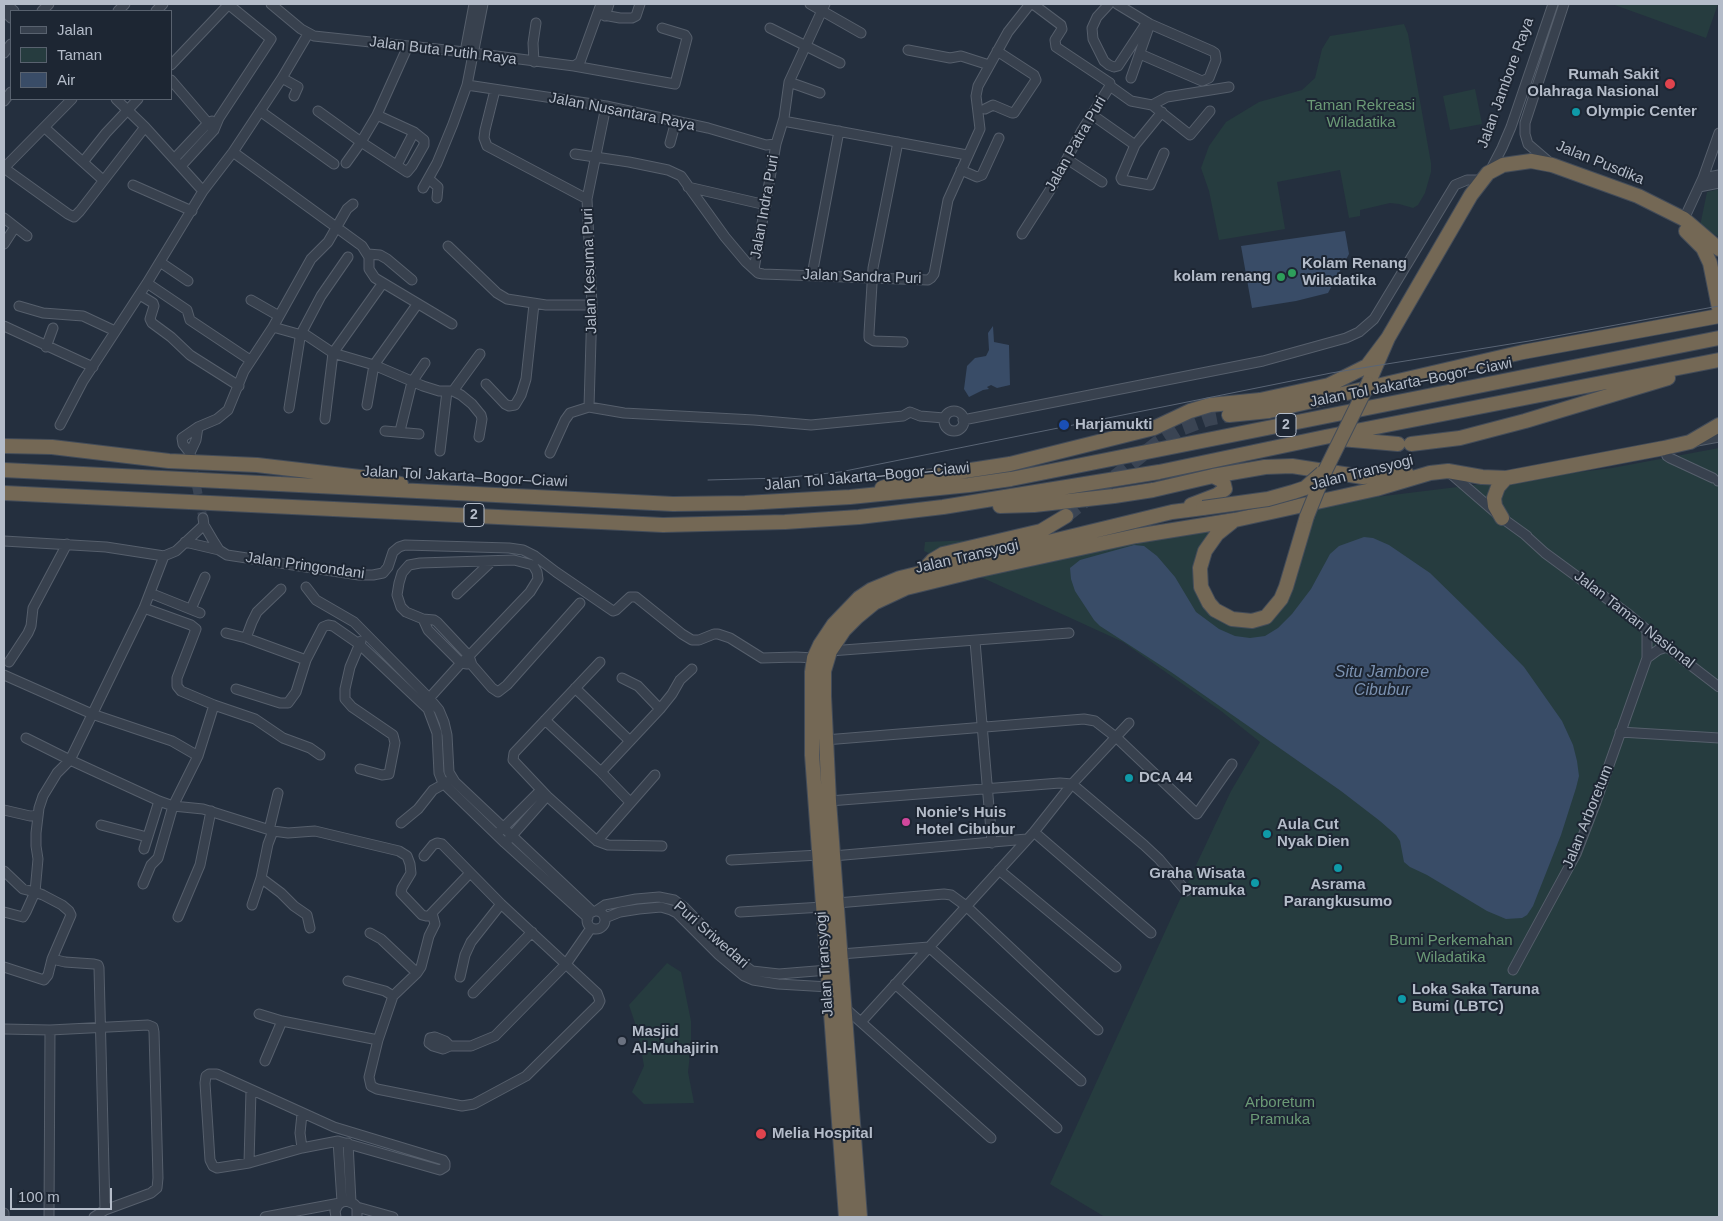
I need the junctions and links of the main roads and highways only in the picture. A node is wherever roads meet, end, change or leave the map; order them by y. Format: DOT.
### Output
graph roads {
  1 [pos="1552,165"];
  2 [pos="1660,206"];
  3 [pos="1719,249"];
  4 [pos="1719,308"];
  5 [pos="1719,316"];
  6 [pos="1388,338"];
  7 [pos="1719,338"];
  8 [pos="1719,361"];
  9 [pos="1229,414"];
  10 [pos="1719,425"];
  11 [pos="1325,437"];
  12 [pos="4,446"];
  13 [pos="1326,469"];
  14 [pos="4,470"];
  15 [pos="1430,473"];
  16 [pos="1213,476"];
  17 [pos="1506,478"];
  18 [pos="445,492"];
  19 [pos="4,493"];
  20 [pos="850,497"];
  21 [pos="943,508"];
  22 [pos="1172,512"];
  23 [pos="1066,516"];
  24 [pos="1502,518"];
  25 [pos="1235,520"];
  26 [pos="1016,557"];
  27 [pos="921,572"];
  28 [pos="818,838"];
  29 [pos="832,838"];
  30 [pos="848,1140"];
  31 [pos="846,1217"];
  32 [pos="860,1217"];
  1 -- 2 [label="highway, Jalan Pusdika"];
  1 -- 6 [label="highway, Jalan Jambore Raya"];
  2 -- 3 [label="highway, Jalan Pusdika"];
  2 -- 4 [label="highway"];
  5 -- 9 [label="highway"];
  6 -- 13 [label="highway, Jalan Jambore Raya, bridge"];
  6 -- 20 [label="highway"];
  7 -- 20 [label="highway, Jalan Tol Jakarta–Bogor–Ciawi / 2"];
  8 -- 11 [label="highway, 2"];
  8 -- 11 [label="highway"];
  10 -- 17 [label="highway, Jalan Transyogi"];
  11 -- 21 [label="highway, 2"];
  12 -- 18 [label="highway"];
  13 -- 22 [label="highway, Jalan Transyogi, bridge"];
  13 -- 25 [label="highway, Jalan Jambore Raya, bridge"];
  14 -- 18 [label="highway, Jalan Tol Jakarta–Bogor–Ciawi / 2"];
  15 -- 16 [label="highway"];
  15 -- 17 [label="highway, Jalan Transyogi"];
  15 -- 25 [label="highway, Jalan Transyogi"];
  16 -- 21 [label="highway"];
  16 -- 22 [label="highway"];
  17 -- 24 [label="highway"];
  18 -- 20 [label="highway, Jalan Tol Jakarta–Bogor–Ciawi / 2"];
  19 -- 21 [label="highway, 2"];
  22 -- 26 [label="highway, Jalan Transyogi"];
  23 -- 27 [label="highway"];
  25 -- 26 [label="highway, Jalan Transyogi"];
  26 -- 27 [label="highway, Jalan Transyogi"];
  26 -- 29 [label="highway, Jalan Transyogi"];
  27 -- 28 [label="highway, Jalan Transyogi"];
  28 -- 29 [label="highway"];
  28 -- 30 [label="highway, Jalan Transyogi"];
  29 -- 30 [label="highway, Jalan Transyogi"];
  30 -- 31 [label="highway, Jalan Transyogi"];
  30 -- 32 [label="highway, Jalan Transyogi"];
}
